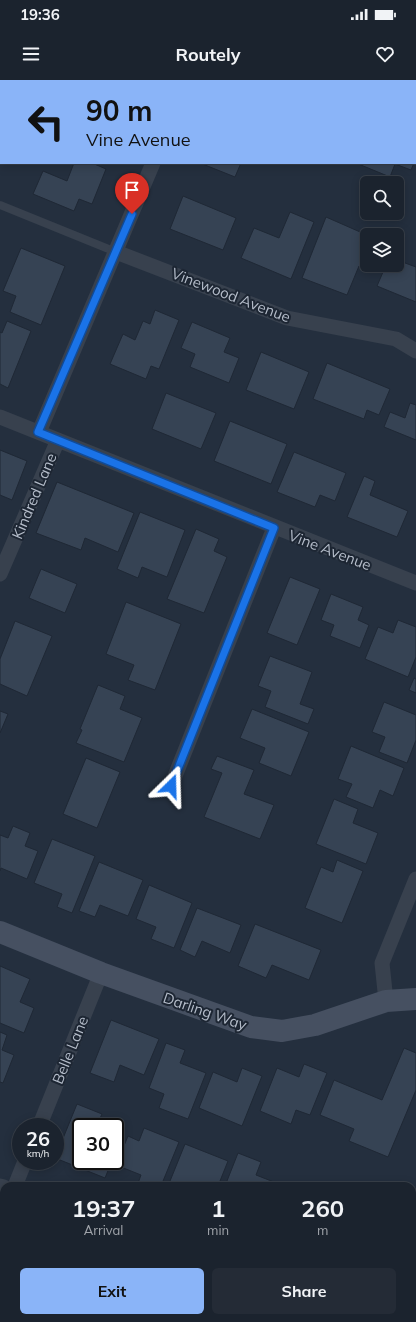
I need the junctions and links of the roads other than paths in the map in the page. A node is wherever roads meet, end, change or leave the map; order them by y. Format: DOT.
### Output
graph roads {
  1 [pos="153,164"];
  2 [pos="0,205"];
  3 [pos="116,252"];
  4 [pos="416,351"];
  5 [pos="0,417"];
  6 [pos="38,432"];
  7 [pos="58,440"];
  8 [pos="274,528"];
  9 [pos="0,574"];
  10 [pos="416,583"];
  11 [pos="171,786"];
  12 [pos="416,879"];
  13 [pos="0,932"];
  14 [pos="101,973"];
  15 [pos="416,999"];
  16 [pos="386,1001"];
  17 [pos="43,1118"];
  18 [pos="21,1170"];
  19 [pos="17,1182"];
  1 -- 3 [label="street"];
  2 -- 3 [label="lane"];
  3 -- 4 [label="street, Vinewood Avenue"];
  3 -- 6 [label="street"];
  5 -- 6 [label="street, Vine Avenue"];
  6 -- 7 [label="street, Vine Avenue"];
  7 -- 8 [label="street, Vine Avenue"];
  7 -- 9 [label="street, Kindred Lane"];
  8 -- 10 [label="street, Vine Avenue"];
  8 -- 11 [label="street"];
  12 -- 16 [label="street"];
  13 -- 14 [label="street, Darling Way"];
  14 -- 16 [label="street, Darling Way"];
  14 -- 17 [label="street, Belle Lane"];
  15 -- 16 [label="street, Darling Way"];
  18 -- 19 [label="street"];
}
